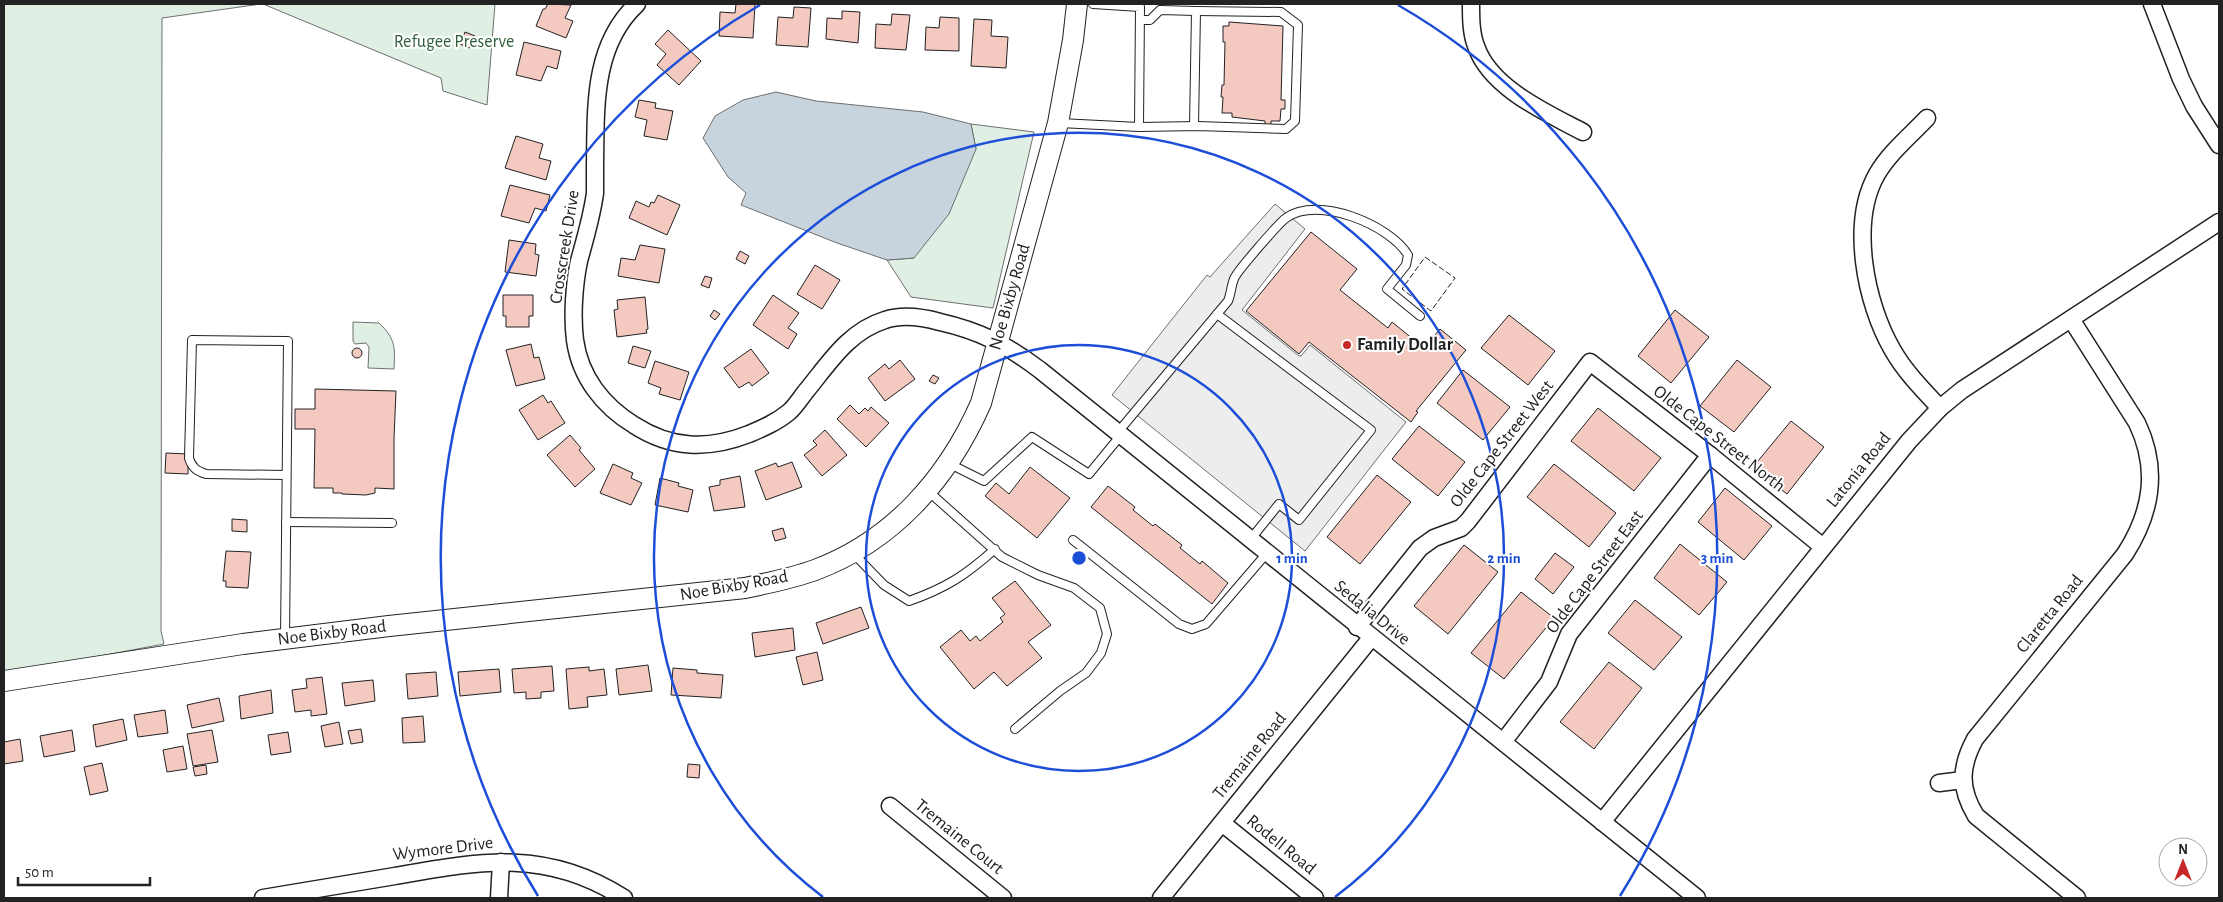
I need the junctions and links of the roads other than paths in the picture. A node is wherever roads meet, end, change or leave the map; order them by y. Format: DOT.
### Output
graph roads {
  1 [pos="636,4"];
  2 [pos="1077,4"];
  3 [pos="1093,4"];
  4 [pos="1471,4"];
  5 [pos="2152,4"];
  6 [pos="1196,11"];
  7 [pos="1140,20"];
  8 [pos="1928,118"];
  9 [pos="1058,123"];
  10 [pos="1194,126"];
  11 [pos="1139,127"];
  12 [pos="1583,132"];
  13 [pos="2219,145"];
  14 [pos="2219,222"];
  15 [pos="1217,314"];
  16 [pos="1420,316"];
  17 [pos="2071,319"];
  18 [pos="998,342"];
  19 [pos="1590,362"];
  20 [pos="1940,408"];
  21 [pos="1120,434"];
  22 [pos="1710,455"];
  23 [pos="948,463"];
  24 [pos="286,475"];
  25 [pos="928,491"];
  26 [pos="286,522"];
  27 [pos="392,523"];
  28 [pos="1073,540"];
  29 [pos="1250,540"];
  30 [pos="1823,547"];
  31 [pos="995,550"];
  32 [pos="853,552"];
  33 [pos="1267,553"];
  34 [pos="1357,627"];
  35 [pos="286,638"];
  36 [pos="1370,638"];
  37 [pos="4,681"];
  38 [pos="1015,729"];
  39 [pos="1503,742"];
  40 [pos="1963,780"];
  41 [pos="1939,783"];
  42 [pos="890,806"];
  43 [pos="1602,822"];
  44 [pos="1222,823"];
  45 [pos="501,862"];
  46 [pos="263,898"];
  47 [pos="499,898"];
  48 [pos="624,898"];
  49 [pos="1003,898"];
  50 [pos="1161,898"];
  51 [pos="1315,898"];
  52 [pos="1697,898"];
  53 [pos="2077,898"];
  1 -- 18 [label="street, Crosscreek Drive"];
  2 -- 9 [label="street, Noe Bixby Road"];
  3 -- 7 [label="lane"];
  4 -- 12 [label="street"];
  5 -- 13 [label="street"];
  6 -- 7 [label="lane"];
  6 -- 10 [label="lane"];
  6 -- 10 [label="lane"];
  7 -- 11 [label="lane"];
  8 -- 20 [label="street"];
  9 -- 11 [label="lane"];
  9 -- 18 [label="street, Noe Bixby Road"];
  10 -- 11 [label="lane"];
  14 -- 17 [label="street, Latonia Road"];
  15 -- 16 [label="lane"];
  15 -- 21 [label="lane"];
  15 -- 29 [label="lane"];
  17 -- 20 [label="street, Latonia Road"];
  17 -- 40 [label="street, Claretta Road"];
  18 -- 21 [label="street, Sedalia Drive"];
  18 -- 23 [label="street, Noe Bixby Road"];
  19 -- 22 [label="street, Olde Cape Street North"];
  19 -- 34 [label="street, Olde Cape Street West"];
  20 -- 30 [label="street, Latonia Road"];
  21 -- 23 [label="lane"];
  21 -- 29 [label="street, Sedalia Drive"];
  22 -- 30 [label="street, Olde Cape Street North"];
  22 -- 39 [label="street, Olde Cape Street East"];
  23 -- 25 [label="street, Noe Bixby Road"];
  24 -- 24 [label="lane"];
  24 -- 26 [label="lane"];
  25 -- 31 [label="lane"];
  25 -- 32 [label="street, Noe Bixby Road"];
  26 -- 27 [label="lane"];
  26 -- 35 [label="lane"];
  28 -- 33 [label="lane"];
  29 -- 33 [label="street, Sedalia Drive"];
  30 -- 43 [label="street, Latonia Road"];
  31 -- 32 [label="lane"];
  31 -- 38 [label="lane"];
  32 -- 35 [label="street, Noe Bixby Road"];
  33 -- 34 [label="street, Sedalia Drive"];
  34 -- 36 [label="street, Sedalia Drive"];
  35 -- 37 [label="street, Noe Bixby Road"];
  36 -- 39 [label="street, Sedalia Drive"];
  36 -- 44 [label="street, Tremaine Road"];
  39 -- 43 [label="street, Sedalia Drive"];
  40 -- 41 [label="street"];
  40 -- 53 [label="street, Claretta Road"];
  42 -- 49 [label="street, Tremaine Court"];
  43 -- 52 [label="street, Sedalia Drive"];
  44 -- 50 [label="street, Tremaine Road"];
  44 -- 51 [label="street, Rodell Road"];
  45 -- 46 [label="street, Wymore Drive"];
  45 -- 47 [label="street"];
  45 -- 48 [label="street, Wymore Drive"];
}
